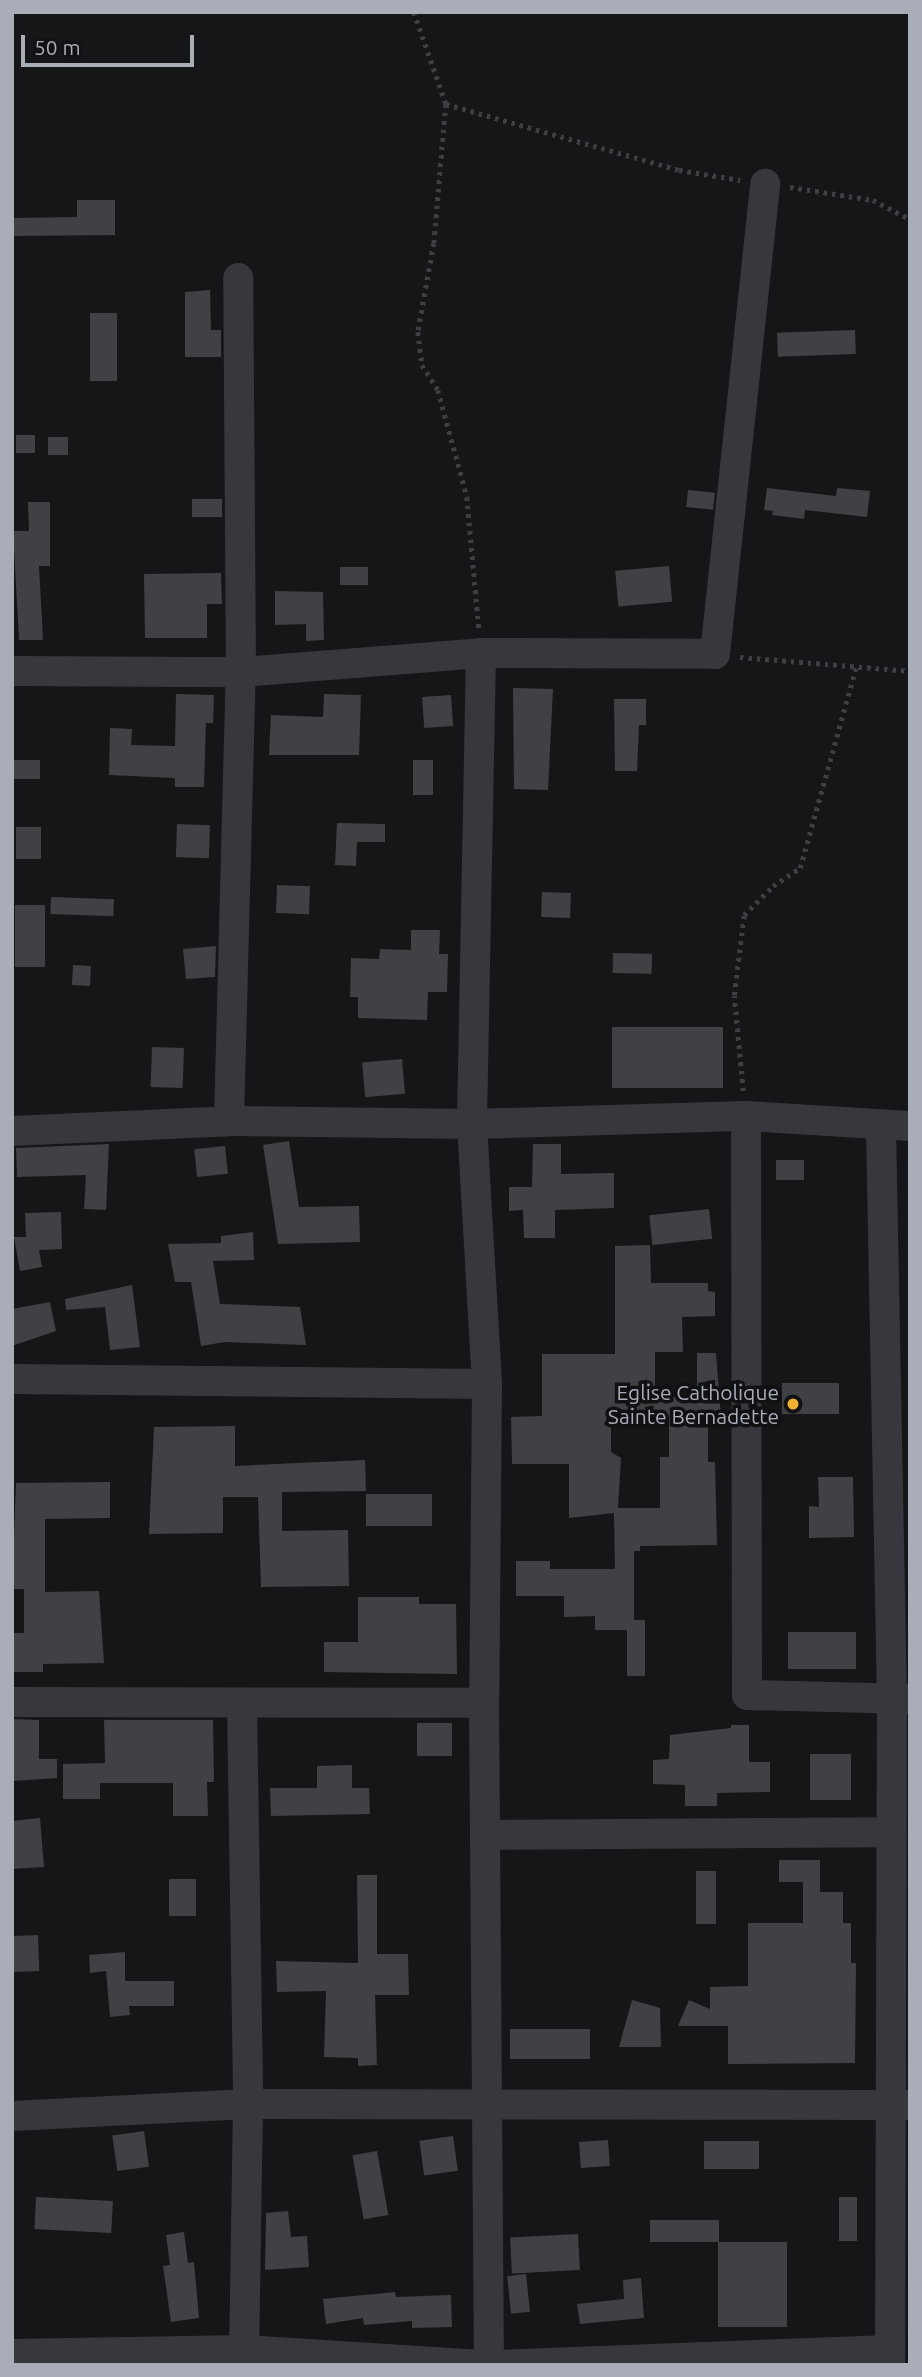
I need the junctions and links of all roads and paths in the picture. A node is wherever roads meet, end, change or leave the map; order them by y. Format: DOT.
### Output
graph roads {
  1 [pos="414,12"];
  2 [pos="446,104"];
  3 [pos="765,184"];
  4 [pos="910,219"];
  5 [pos="238,278"];
  6 [pos="481,653"];
  7 [pos="715,654"];
  8 [pos="856,668"];
  9 [pos="12,671"];
  10 [pos="910,671"];
  11 [pos="241,672"];
  12 [pos="746,1116"];
  13 [pos="229,1121"];
  14 [pos="472,1124"];
  15 [pos="895,1126"];
  16 [pos="12,1131"];
  17 [pos="899,1374"];
  18 [pos="12,1379"];
  19 [pos="487,1384"];
  20 [pos="901,1699"];
  21 [pos="12,1702"];
  22 [pos="484,1703"];
  23 [pos="242,1706"];
  24 [pos="891,1832"];
  25 [pos="485,1835"];
  26 [pos="248,2104"];
  27 [pos="490,2104"];
  28 [pos="900,2105"];
  29 [pos="12,2116"];
  30 [pos="12,2354"];
  31 [pos="890,2357"];
  32 [pos="244,2358"];
  33 [pos="634,2362"];
  34 [pos="487,2365"];
  35 [pos="496,2365"];
  1 -- 2 [label="path"];
  2 -- 3 [label="path"];
  2 -- 6 [label="path"];
  3 -- 4 [label="path"];
  3 -- 7 [label="street"];
  5 -- 11 [label="street"];
  6 -- 7 [label="street"];
  6 -- 11 [label="street"];
  6 -- 14 [label="street"];
  7 -- 8 [label="path"];
  8 -- 10 [label="path"];
  8 -- 12 [label="path"];
  9 -- 11 [label="street"];
  11 -- 13 [label="street"];
  12 -- 14 [label="street"];
  12 -- 15 [label="street"];
  12 -- 20 [label="street"];
  13 -- 14 [label="street"];
  13 -- 16 [label="street"];
  14 -- 19 [label="street"];
  15 -- 17 [label="street"];
  17 -- 20 [label="street"];
  18 -- 19 [label="street"];
  19 -- 22 [label="street"];
  20 -- 24 [label="street"];
  21 -- 23 [label="street"];
  22 -- 23 [label="street"];
  22 -- 25 [label="street"];
  23 -- 26 [label="street"];
  24 -- 25 [label="street"];
  24 -- 28 [label="street"];
  25 -- 27 [label="street"];
  26 -- 27 [label="street"];
  26 -- 29 [label="street"];
  26 -- 32 [label="street"];
  27 -- 28 [label="street"];
  27 -- 34 [label="street"];
  28 -- 31 [label="street"];
  30 -- 32 [label="street"];
  31 -- 33 [label="street"];
  32 -- 34 [label="street"];
  33 -- 35 [label="street"];
}
